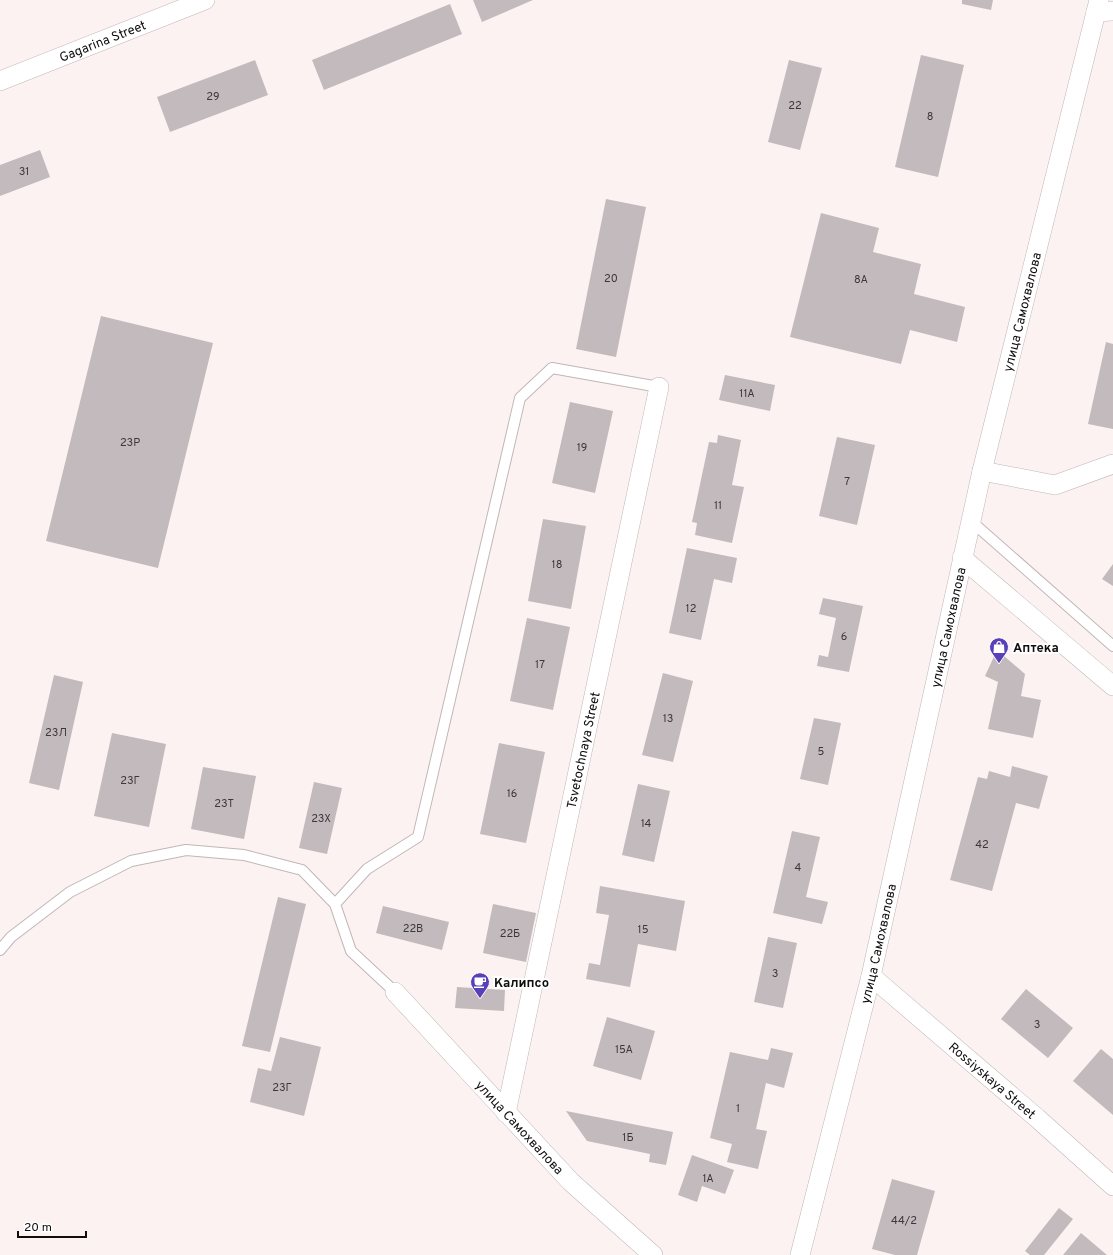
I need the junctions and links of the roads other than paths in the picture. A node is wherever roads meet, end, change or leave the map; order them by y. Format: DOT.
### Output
graph roads {
  1 [pos="205,0"];
  2 [pos="1103,8"];
  3 [pos="0,81"];
  4 [pos="659,387"];
  5 [pos="1113,464"];
  6 [pos="982,471"];
  7 [pos="971,521"];
  8 [pos="962,558"];
  9 [pos="1113,646"];
  10 [pos="1113,686"];
  11 [pos="335,904"];
  12 [pos="0,950"];
  13 [pos="871,976"];
  14 [pos="395,992"];
  15 [pos="506,1112"];
  16 [pos="1113,1186"];
  17 [pos="653,1255"];
  18 [pos="800,1255"];
  1 -- 3 [label="street, Gagarina Street"];
  2 -- 6 [label="street, улица Самохвалова"];
  4 -- 11 [label="lane"];
  4 -- 15 [label="street, Tsvetochnaya Street"];
  5 -- 6 [label="street"];
  6 -- 7 [label="street, улица Самохвалова"];
  7 -- 8 [label="street, улица Самохвалова"];
  7 -- 9 [label="lane"];
  8 -- 10 [label="street"];
  8 -- 13 [label="street, улица Самохвалова"];
  11 -- 12 [label="lane"];
  11 -- 14 [label="lane"];
  13 -- 16 [label="street, Rossiyskaya Street"];
  13 -- 18 [label="street, улица Самохвалова"];
  14 -- 15 [label="street, улица Самохвалова"];
  15 -- 17 [label="street, улица Самохвалова"];
}
